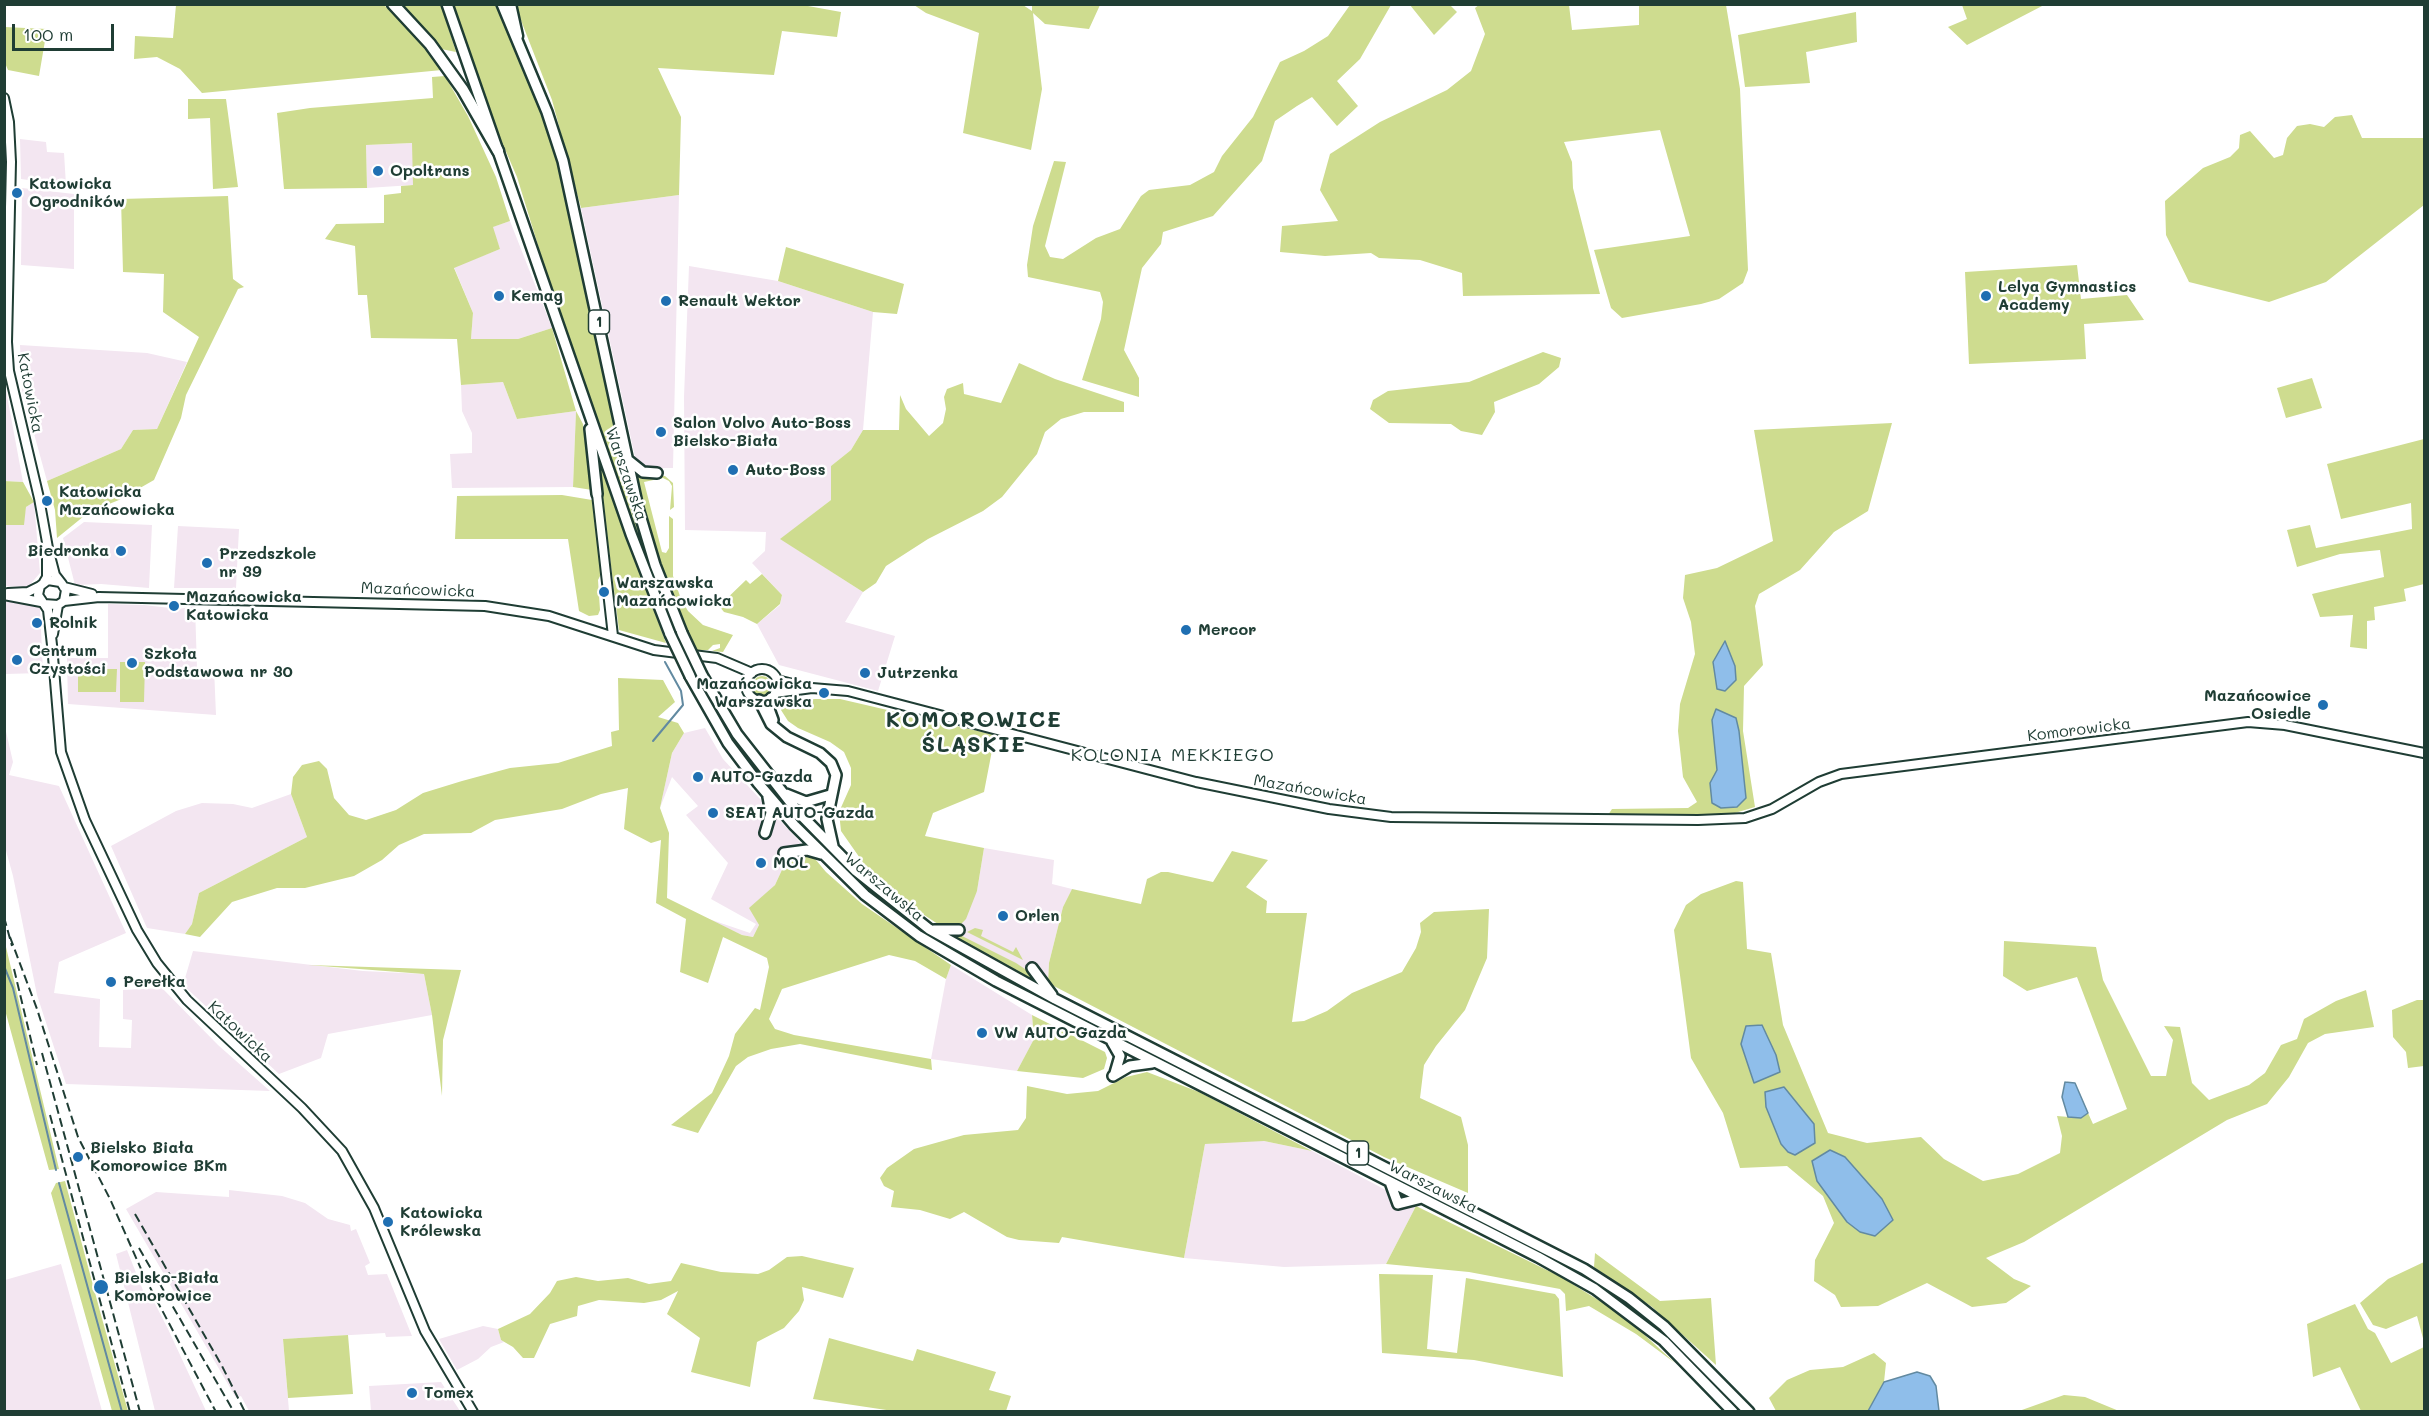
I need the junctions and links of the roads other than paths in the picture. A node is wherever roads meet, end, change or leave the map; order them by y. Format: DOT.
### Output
graph roads {
  1 [pos="393,4"];
  2 [pos="447,4"];
  3 [pos="502,4"];
  4 [pos="510,4"];
  5 [pos="517,36"];
  6 [pos="4,98"];
  7 [pos="498,151"];
  8 [pos="588,412"];
  9 [pos="628,460"];
  10 [pos="657,473"];
  11 [pos="597,494"];
  12 [pos="48,548"];
  13 [pos="42,584"];
  14 [pos="62,584"];
  15 [pos="4,594"];
  16 [pos="99,597"];
  17 [pos="43,603"];
  18 [pos="61,603"];
  19 [pos="613,636"];
  20 [pos="52,645"];
  21 [pos="729,663"];
  22 [pos="752,673"];
  23 [pos="777,680"];
  24 [pos="747,681"];
  25 [pos="812,688"];
  26 [pos="773,696"];
  27 [pos="759,700"];
  28 [pos="776,728"];
  29 [pos="2424,753"];
  30 [pos="778,789"];
  31 [pos="767,794"];
  32 [pos="830,795"];
  33 [pos="1745,818"];
  34 [pos="765,833"];
  35 [pos="834,851"];
  36 [pos="784,853"];
  37 [pos="823,855"];
  38 [pos="929,929"];
  39 [pos="959,930"];
  40 [pos="1032,969"];
  41 [pos="1055,999"];
  42 [pos="1106,1037"];
  43 [pos="1157,1063"];
  44 [pos="1390,1182"];
  45 [pos="1422,1198"];
  46 [pos="473,1412"];
  47 [pos="1733,1412"];
  48 [pos="1749,1412"];
  1 -- 7 [label="highway"];
  2 -- 7 [label="main road, Warszawska / 1"];
  3 -- 5 [label="main road, Warszawska / 1"];
  4 -- 5 [label="highway"];
  5 -- 9 [label="main road, Warszawska / 1"];
  6 -- 12 [label="street, Katowicka"];
  7 -- 8 [label="main road, Warszawska / 1"];
  8 -- 11 [label="main road"];
  8 -- 31 [label="main road, Warszawska / 1, bridge"];
  9 -- 10 [label="main road"];
  9 -- 30 [label="main road, Warszawska / 1, bridge"];
  11 -- 19 [label="street"];
  12 -- 13 [label="street, Katowicka"];
  12 -- 14 [label="street, Katowicka"];
  13 -- 14 [label="street"];
  13 -- 15 [label="street"];
  13 -- 17 [label="street"];
  14 -- 16 [label="street, Mazańcowicka"];
  14 -- 18 [label="street"];
  15 -- 17 [label="street"];
  16 -- 18 [label="street, Mazańcowicka"];
  16 -- 19 [label="street, Mazańcowicka"];
  17 -- 18 [label="street"];
  17 -- 20 [label="street, Katowicka"];
  18 -- 20 [label="street, Katowicka"];
  19 -- 21 [label="street, Mazańcowicka"];
  20 -- 46 [label="street, Katowicka"];
  21 -- 22 [label="street, Mazańcowicka"];
  21 -- 24 [label="street"];
  22 -- 23 [label="street"];
  22 -- 24 [label="street"];
  23 -- 25 [label="street, Mazańcowicka"];
  23 -- 26 [label="street"];
  24 -- 27 [label="street"];
  25 -- 26 [label="street, Mazańcowicka"];
  25 -- 33 [label="street, Mazańcowicka"];
  26 -- 27 [label="street"];
  26 -- 28 [label="main road"];
  27 -- 28 [label="main road"];
  28 -- 32 [label="main road"];
  29 -- 33 [label="street, Komorowicka"];
  30 -- 32 [label="main road"];
  30 -- 35 [label="main road, Warszawska / 1"];
  31 -- 34 [label="main road"];
  31 -- 37 [label="main road, Warszawska / 1"];
  32 -- 35 [label="main road"];
  35 -- 38 [label="main road, Warszawska / 1"];
  36 -- 37 [label="main road"];
  37 -- 42 [label="main road, Warszawska / 1"];
  38 -- 39 [label="main road"];
  38 -- 41 [label="main road, Warszawska / 1"];
  40 -- 41 [label="main road"];
  41 -- 48 [label="main road, Warszawska / 1"];
  42 -- 43 [label="main road, Warszawska / 1"];
  42 -- 43 [label="main road"];
  43 -- 44 [label="main road, Warszawska / 1"];
  44 -- 45 [label="main road, Warszawska / 1"];
  44 -- 45 [label="main road"];
  45 -- 47 [label="main road, Warszawska / 1"];
}
